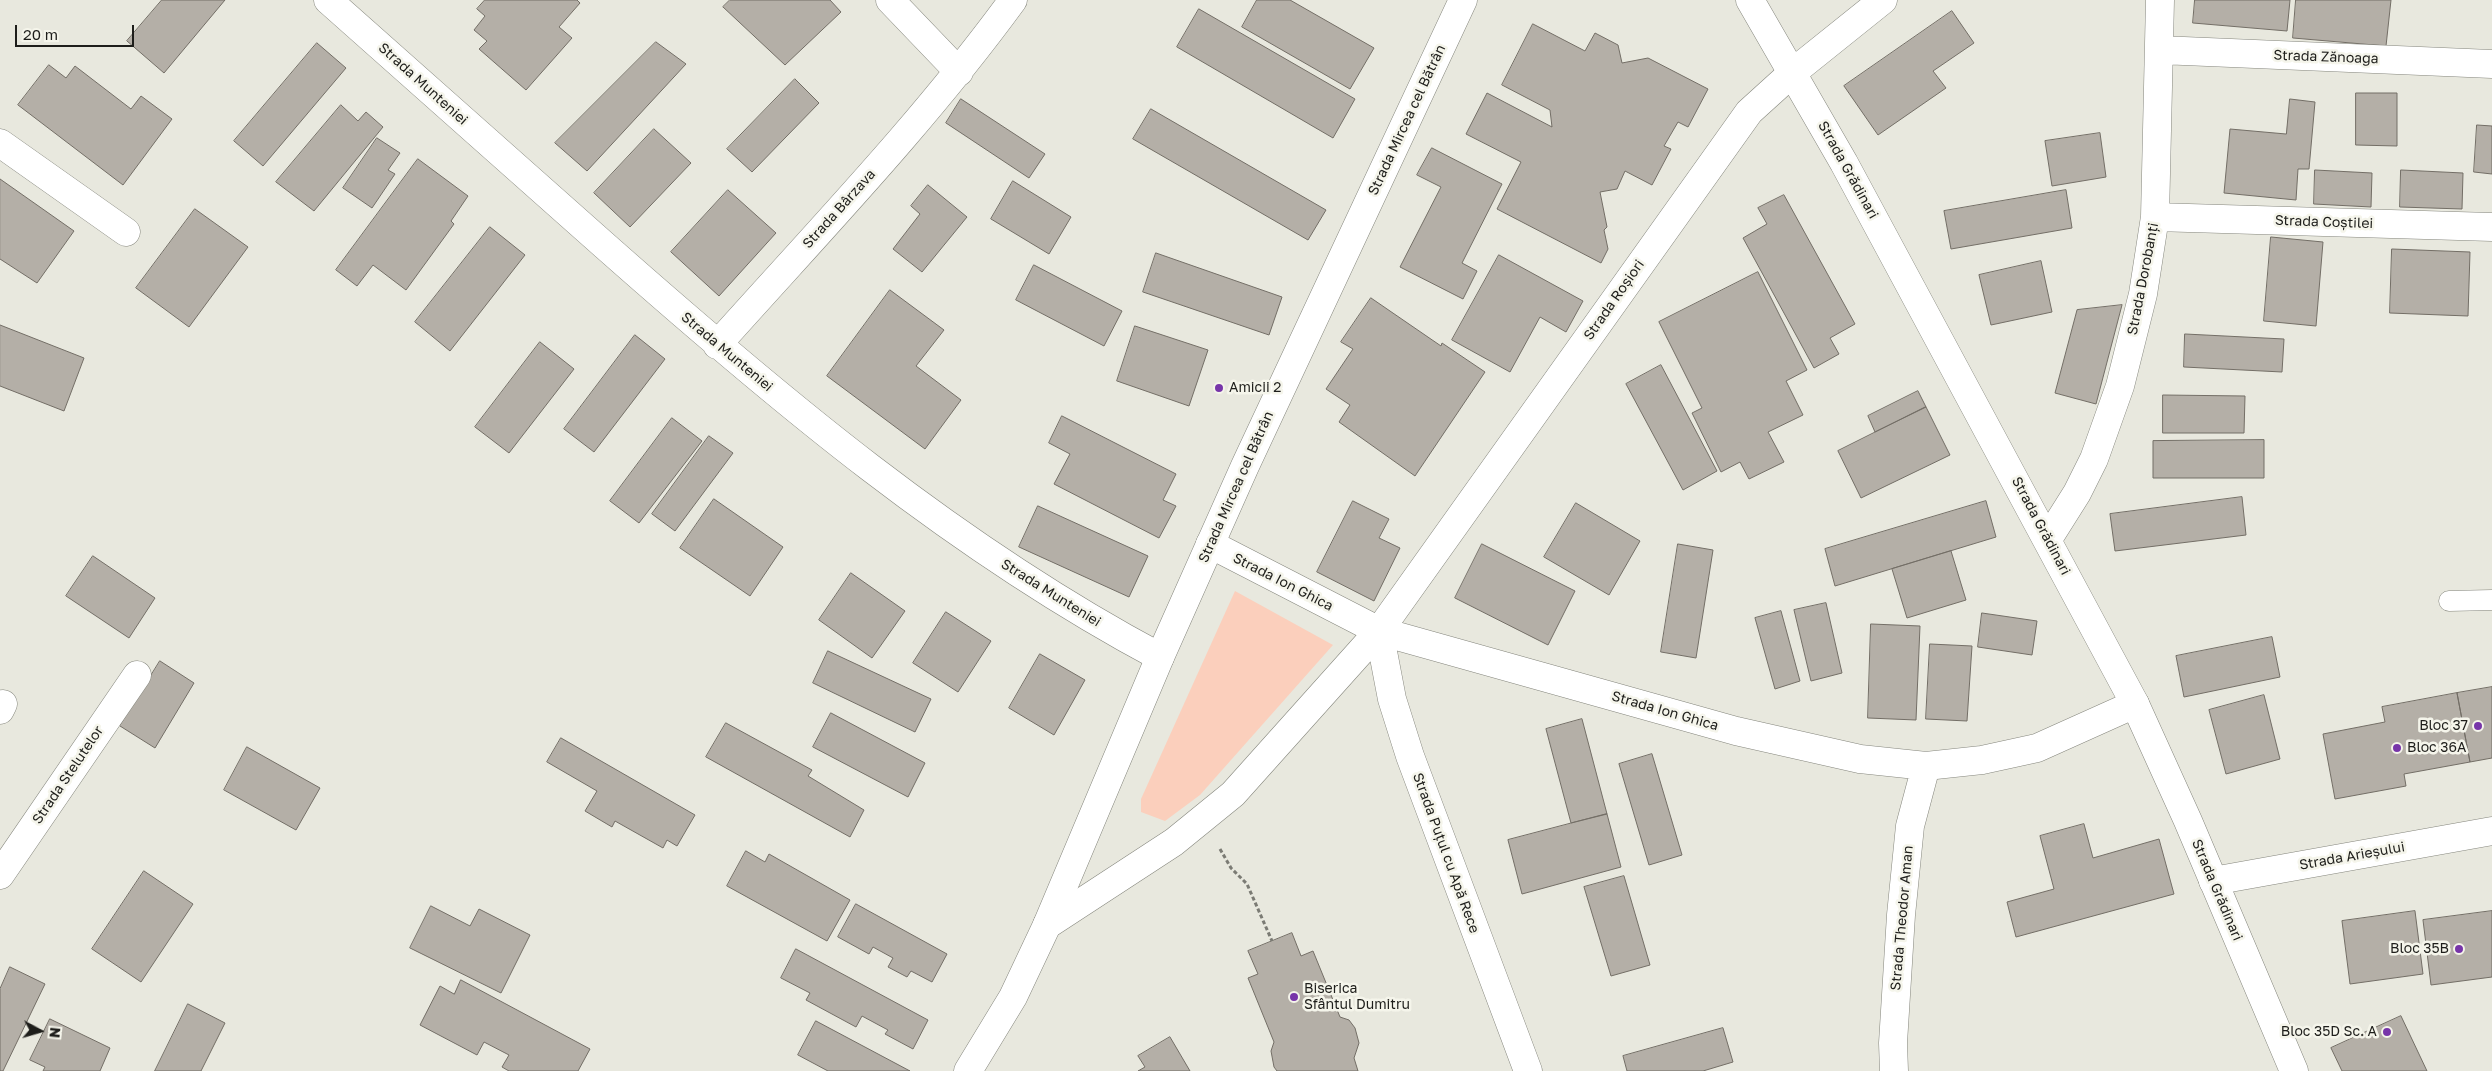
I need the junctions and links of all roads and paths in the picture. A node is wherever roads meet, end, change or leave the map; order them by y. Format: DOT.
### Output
graph roads {
  1 [pos="328,0"];
  2 [pos="890,0"];
  3 [pos="1013,0"];
  4 [pos="1463,0"];
  5 [pos="1750,0"];
  6 [pos="1883,0"];
  7 [pos="2160,0"];
  8 [pos="2160,50"];
  9 [pos="2492,64"];
  10 [pos="959,72"];
  11 [pos="1792,73"];
  12 [pos="0,143"];
  13 [pos="2155,217"];
  14 [pos="2492,227"];
  15 [pos="126,232"];
  16 [pos="717,344"];
  17 [pos="2048,539"];
  18 [pos="1210,544"];
  19 [pos="2492,600"];
  20 [pos="2449,601"];
  21 [pos="1379,631"];
  22 [pos="1160,657"];
  23 [pos="137,675"];
  24 [pos="2135,704"];
  25 [pos="1926,766"];
  26 [pos="1203,818"];
  27 [pos="2492,831"];
  28 [pos="0,875"];
  29 [pos="2213,881"];
  30 [pos="1048,925"];
  31 [pos="1272,941"];
  32 [pos="968,1071"];
  33 [pos="1528,1071"];
  34 [pos="1894,1071"];
  35 [pos="2294,1071"];
  1 -- 16 [label="street, Strada Munteniei"];
  2 -- 10 [label="street"];
  3 -- 10 [label="street, Strada Bârzava"];
  4 -- 18 [label="street, Strada Mircea cel Bătrân"];
  5 -- 11 [label="street, Strada Grădinari"];
  6 -- 11 [label="street, Strada Roșiori"];
  7 -- 8 [label="street, Strada Dorobanți"];
  8 -- 9 [label="street, Strada Zănoaga"];
  8 -- 13 [label="street, Strada Dorobanți"];
  10 -- 16 [label="street, Strada Bârzava"];
  11 -- 17 [label="street, Strada Grădinari"];
  11 -- 21 [label="street, Strada Roșiori"];
  12 -- 15 [label="street"];
  13 -- 14 [label="street, Strada Coștilei"];
  13 -- 17 [label="street, Strada Dorobanți"];
  16 -- 22 [label="street, Strada Munteniei"];
  17 -- 24 [label="street, Strada Grădinari"];
  18 -- 21 [label="street, Strada Ion Ghica"];
  18 -- 22 [label="street, Strada Mircea cel Bătrân"];
  19 -- 20 [label="lane"];
  21 -- 25 [label="street, Strada Ion Ghica"];
  21 -- 26 [label="street"];
  21 -- 33 [label="street, Strada Puțul cu Apă Rece"];
  22 -- 30 [label="street, Strada Mircea cel Bătrân"];
  23 -- 28 [label="street, Strada Stelutelor"];
  24 -- 25 [label="street, Strada Ion Ghica"];
  24 -- 29 [label="street, Strada Grădinari"];
  25 -- 34 [label="street, Strada Theodor Aman"];
  26 -- 30 [label="street"];
  26 -- 31 [label="path"];
  27 -- 29 [label="street, Strada Arieșului"];
  29 -- 35 [label="street, Strada Grădinari"];
  30 -- 32 [label="street, Strada Mircea cel Bătrân"];
}
